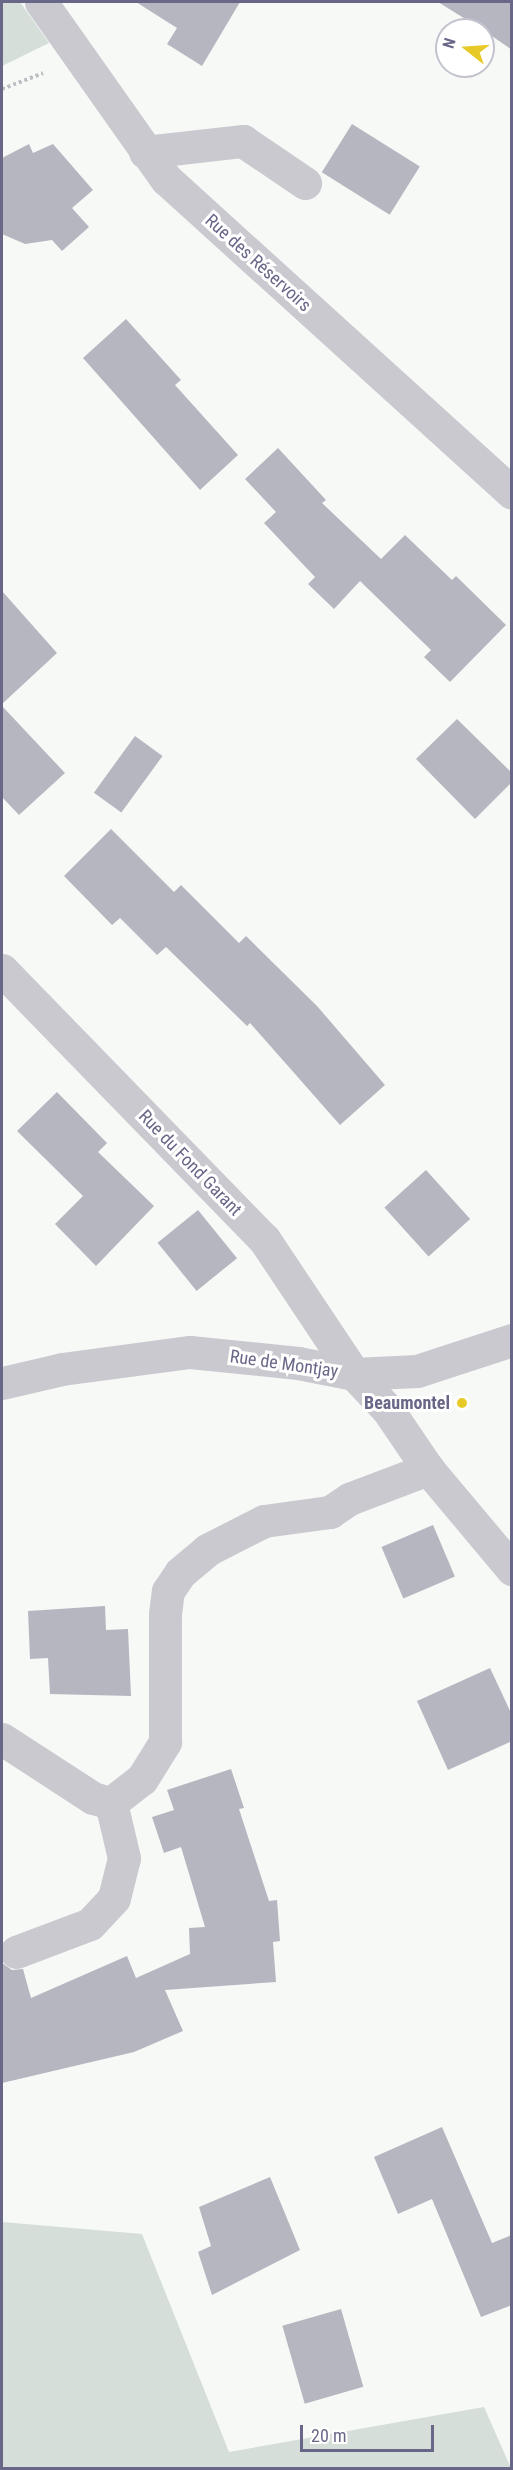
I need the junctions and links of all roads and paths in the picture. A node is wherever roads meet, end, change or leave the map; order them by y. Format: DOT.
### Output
graph roads {
  1 [pos="40,2"];
  2 [pos="145,152"];
  3 [pos="305,183"];
  4 [pos="512,493"];
  5 [pos="2,970"];
  6 [pos="512,1340"];
  7 [pos="354,1374"];
  8 [pos="2,1383"];
  9 [pos="428,1469"];
  10 [pos="512,1569"];
  11 [pos="2,1739"];
  12 [pos="111,1803"];
  13 [pos="16,1952"];
  1 -- 2 [label="street, Rue des Réservoirs"];
  2 -- 3 [label="street"];
  2 -- 4 [label="street, Rue des Réservoirs"];
  5 -- 7 [label="street, Rue du Fond Garant"];
  6 -- 7 [label="street"];
  7 -- 8 [label="street, Rue de Montjay"];
  7 -- 9 [label="street, Rue de Montjay"];
  9 -- 10 [label="street, Rue de Montjay"];
  9 -- 12 [label="street"];
  11 -- 12 [label="street"];
  12 -- 13 [label="street"];
}
